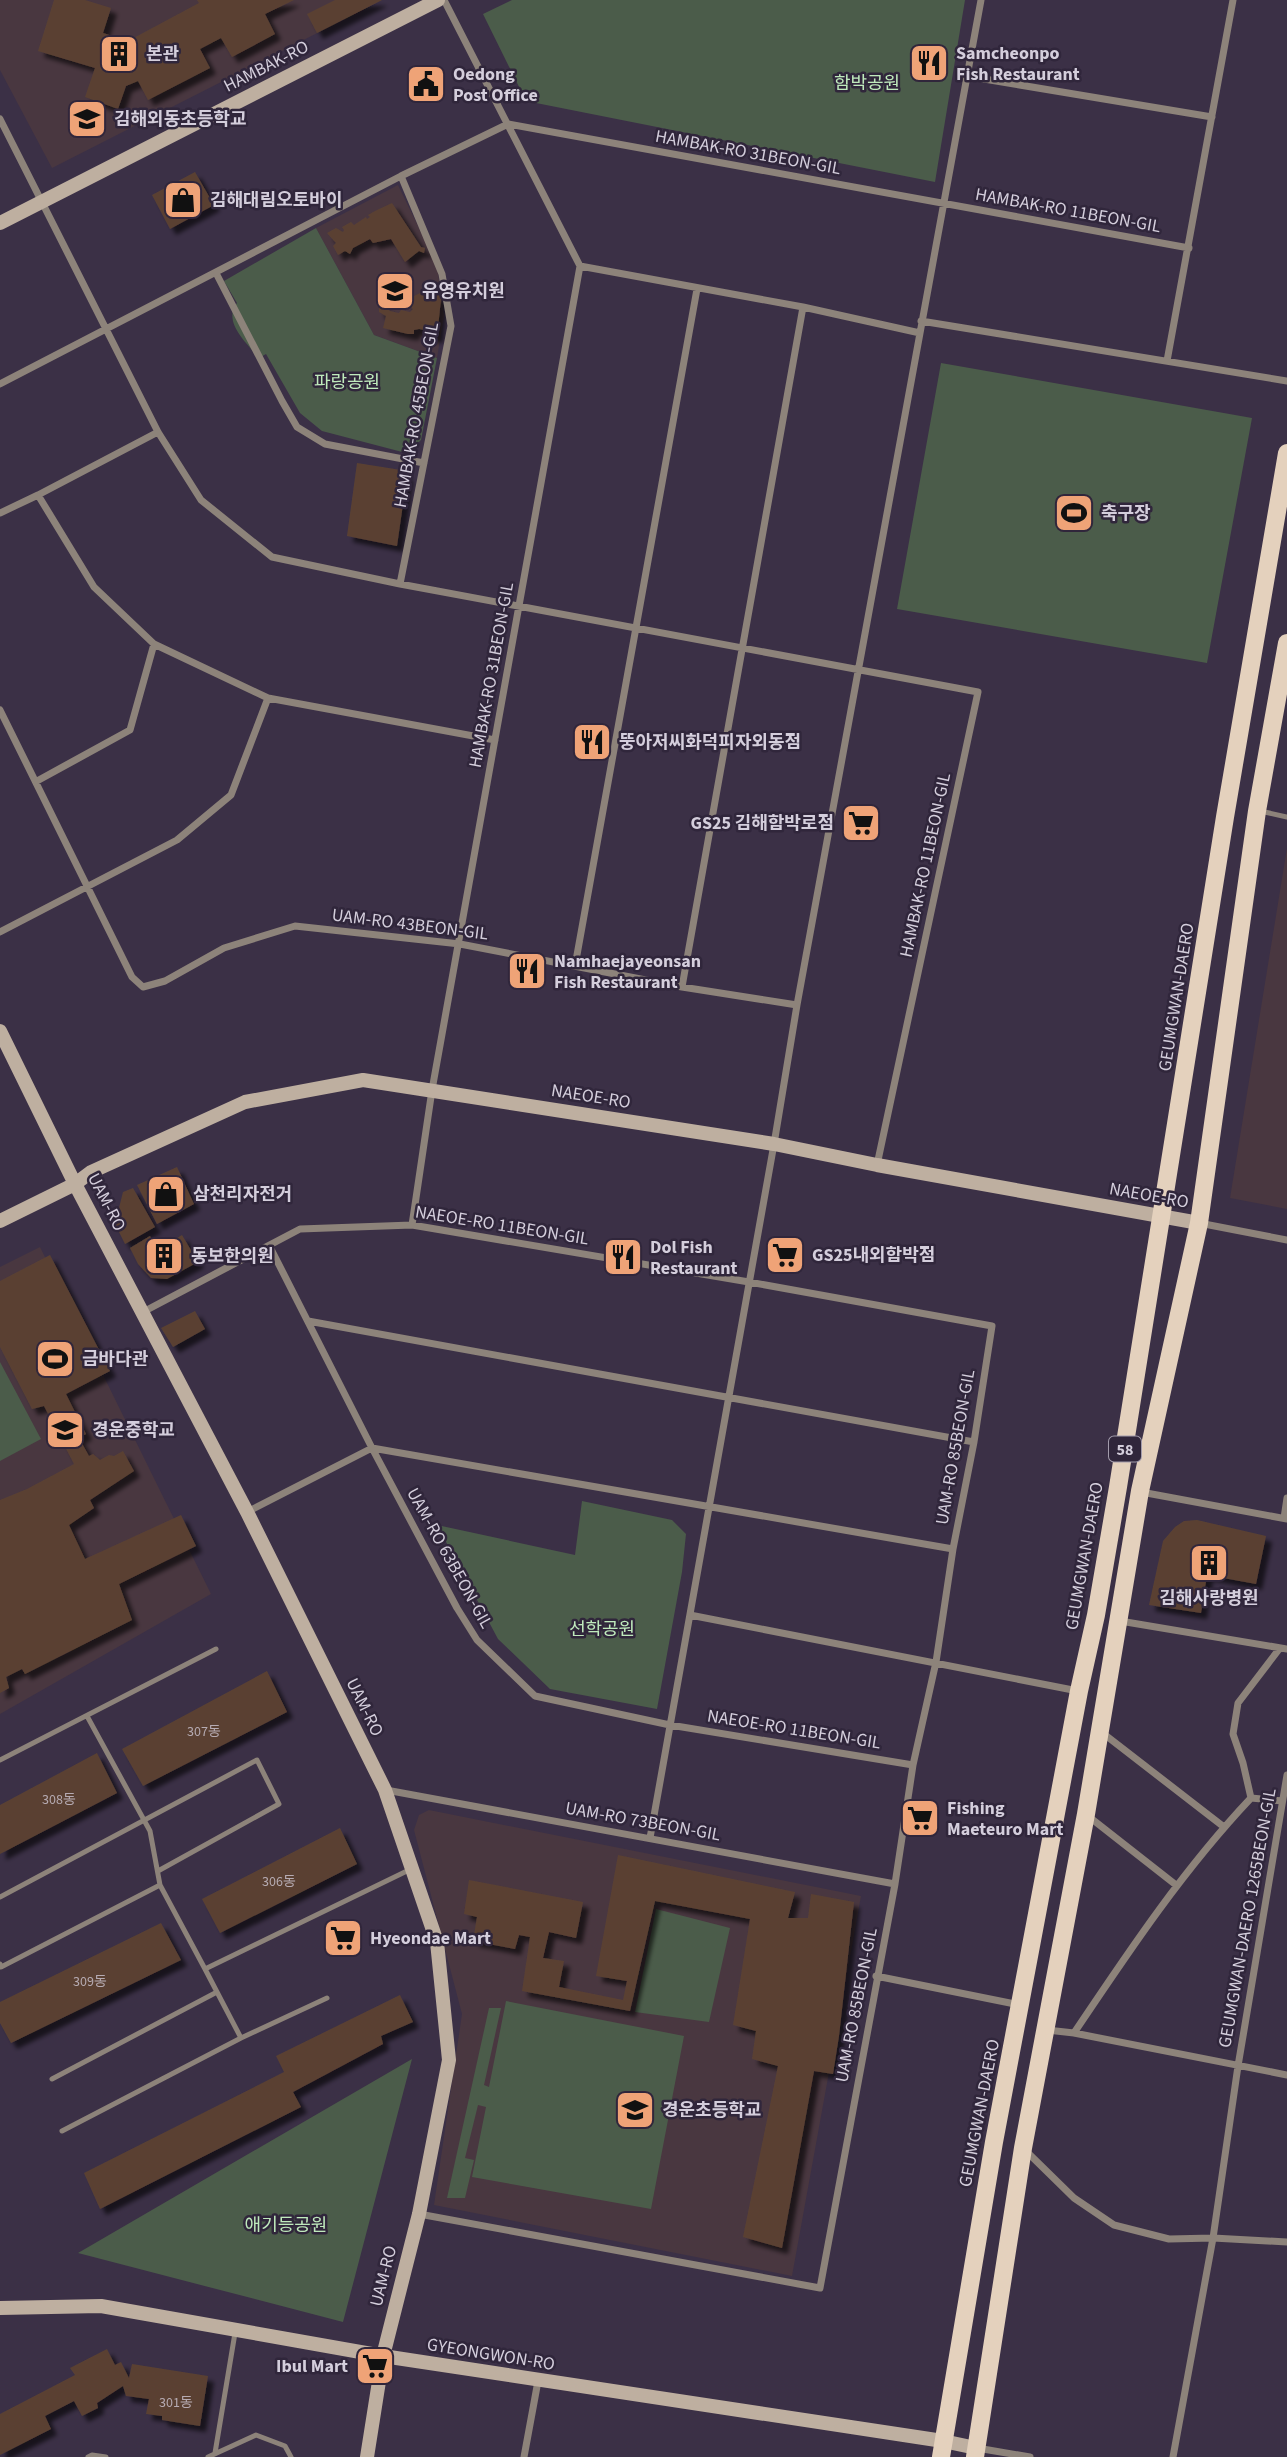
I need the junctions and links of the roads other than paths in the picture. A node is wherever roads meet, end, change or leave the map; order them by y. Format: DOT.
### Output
graph roads {
  1 [pos="438,0"];
  2 [pos="444,0"];
  3 [pos="981,0"];
  4 [pos="1233,0"];
  5 [pos="966,76"];
  6 [pos="1212,117"];
  7 [pos="0,119"];
  8 [pos="508,124"];
  9 [pos="401,176"];
  10 [pos="42,201"];
  11 [pos="942,204"];
  12 [pos="0,223"];
  13 [pos="1189,248"];
  14 [pos="580,265"];
  15 [pos="216,273"];
  16 [pos="697,289"];
  17 [pos="803,307"];
  18 [pos="921,321"];
  19 [pos="107,328"];
  20 [pos="920,333"];
  21 [pos="1167,361"];
  22 [pos="1287,381"];
  23 [pos="0,384"];
  24 [pos="158,432"];
  25 [pos="1287,453"];
  26 [pos="424,463"];
  27 [pos="38,495"];
  28 [pos="0,513"];
  29 [pos="400,584"];
  30 [pos="520,605"];
  31 [pos="635,628"];
  32 [pos="1287,643"];
  33 [pos="154,644"];
  34 [pos="742,647"];
  35 [pos="858,669"];
  36 [pos="268,698"];
  37 [pos="0,710"];
  38 [pos="495,740"];
  39 [pos="37,781"];
  40 [pos="1257,811"];
  41 [pos="1287,817"];
  42 [pos="87,887"];
  43 [pos="0,933"];
  44 [pos="460,944"];
  45 [pos="575,966"];
  46 [pos="682,986"];
  47 [pos="796,1004"];
  48 [pos="0,1031"];
  49 [pos="432,1090"];
  50 [pos="774,1144"];
  51 [pos="877,1166"];
  52 [pos="75,1184"];
  53 [pos="1162,1218"];
  54 [pos="0,1222"];
  55 [pos="1199,1223"];
  56 [pos="412,1225"];
  57 [pos="1287,1240"];
  58 [pos="270,1247"];
  59 [pos="749,1282"];
  60 [pos="143,1312"];
  61 [pos="308,1321"];
  62 [pos="992,1326"];
  63 [pos="729,1398"];
  64 [pos="974,1442"];
  65 [pos="372,1448"];
  66 [pos="1140,1492"];
  67 [pos="1287,1498"];
  68 [pos="708,1508"];
  69 [pos="247,1512"];
  70 [pos="1285,1519"];
  71 [pos="953,1549"];
  72 [pos="690,1615"];
  73 [pos="1120,1621"];
  74 [pos="1283,1648"];
  75 [pos="216,1649"];
  76 [pos="936,1662"];
  77 [pos="1079,1691"];
  78 [pos="87,1716"];
  79 [pos="670,1725"];
  80 [pos="1100,1730"];
  81 [pos="0,1760"];
  82 [pos="913,1765"];
  83 [pos="1287,1775"];
  84 [pos="385,1790"];
  85 [pos="1251,1798"];
  86 [pos="1282,1801"];
  87 [pos="1086,1814"];
  88 [pos="144,1820"];
  89 [pos="1224,1827"];
  90 [pos="650,1838"];
  91 [pos="412,1868"];
  92 [pos="158,1871"];
  93 [pos="895,1884"];
  94 [pos="160,1885"];
  95 [pos="1176,1885"];
  96 [pos="0,1897"];
  97 [pos="0,1965"];
  98 [pos="205,1969"];
  99 [pos="876,1976"];
  100 [pos="217,1992"];
  101 [pos="327,1998"];
  102 [pos="1021,2005"];
  103 [pos="1046,2030"];
  104 [pos="1074,2033"];
  105 [pos="241,2038"];
  106 [pos="1238,2066"];
  107 [pos="1287,2075"];
  108 [pos="52,2079"];
  109 [pos="62,2131"];
  110 [pos="1023,2148"];
  111 [pos="419,2214"];
  112 [pos="1213,2238"];
  113 [pos="1287,2242"];
  114 [pos="0,2308"];
  115 [pos="236,2330"];
  116 [pos="383,2356"];
  117 [pos="538,2381"];
  118 [pos="942,2449"];
  119 [pos="215,2453"];
  120 [pos="976,2453"];
  121 [pos="88,2457"];
  122 [pos="106,2457"];
  123 [pos="208,2457"];
  124 [pos="291,2457"];
  125 [pos="368,2457"];
  126 [pos="524,2457"];
  127 [pos="1030,2457"];
  128 [pos="1173,2457"];
  1 -- 10 [label="street, HAMBAK-RO"];
  2 -- 8 [label="street"];
  3 -- 5 [label="street"];
  4 -- 6 [label="street"];
  5 -- 6 [label="street"];
  5 -- 11 [label="street"];
  6 -- 13 [label="street"];
  7 -- 10 [label="street"];
  8 -- 9 [label="street"];
  8 -- 11 [label="street, HAMBAK-RO 31BEON-GIL"];
  8 -- 14 [label="street"];
  9 -- 15 [label="street"];
  9 -- 26 [label="street, HAMBAK-RO 45BEON-GIL"];
  10 -- 12 [label="street, HAMBAK-RO"];
  10 -- 19 [label="street"];
  11 -- 13 [label="street, HAMBAK-RO 11BEON-GIL"];
  11 -- 18 [label="street"];
  13 -- 21 [label="street"];
  14 -- 16 [label="street"];
  14 -- 30 [label="street, HAMBAK-RO 31BEON-GIL"];
  15 -- 19 [label="street"];
  15 -- 26 [label="street"];
  16 -- 17 [label="street"];
  16 -- 31 [label="street"];
  17 -- 20 [label="street"];
  17 -- 34 [label="street"];
  18 -- 20 [label="street"];
  18 -- 21 [label="street"];
  19 -- 23 [label="street"];
  19 -- 24 [label="street"];
  20 -- 35 [label="street"];
  21 -- 22 [label="street"];
  24 -- 27 [label="street"];
  24 -- 29 [label="street"];
  25 -- 53 [label="main road, GEUMGWAN-DAERO / 58"];
  26 -- 29 [label="street, HAMBAK-RO 45BEON-GIL"];
  27 -- 28 [label="street"];
  27 -- 33 [label="street"];
  29 -- 30 [label="street"];
  30 -- 31 [label="street"];
  30 -- 38 [label="street, HAMBAK-RO 31BEON-GIL"];
  31 -- 34 [label="street"];
  31 -- 45 [label="street"];
  32 -- 40 [label="main road, 58"];
  33 -- 36 [label="street"];
  33 -- 39 [label="street"];
  34 -- 35 [label="street"];
  34 -- 46 [label="street"];
  35 -- 47 [label="street"];
  35 -- 51 [label="street, HAMBAK-RO 11BEON-GIL"];
  36 -- 38 [label="street"];
  36 -- 42 [label="street"];
  37 -- 39 [label="street"];
  38 -- 44 [label="street, HAMBAK-RO 31BEON-GIL"];
  39 -- 42 [label="street"];
  40 -- 41 [label="lane"];
  40 -- 55 [label="main road, 58"];
  42 -- 43 [label="street"];
  42 -- 44 [label="street, UAM-RO 43BEON-GIL"];
  44 -- 45 [label="street, UAM-RO 43BEON-GIL"];
  44 -- 49 [label="street, HAMBAK-RO 31BEON-GIL"];
  45 -- 46 [label="street, UAM-RO 43BEON-GIL"];
  46 -- 47 [label="street, UAM-RO 43BEON-GIL"];
  47 -- 50 [label="street"];
  48 -- 52 [label="street, UAM-RO"];
  49 -- 50 [label="street, NAEOE-RO"];
  49 -- 52 [label="street, NAEOE-RO"];
  49 -- 56 [label="street, HAMBAK-RO 31BEON-GIL"];
  50 -- 51 [label="street, NAEOE-RO"];
  50 -- 59 [label="street"];
  51 -- 53 [label="street, NAEOE-RO"];
  52 -- 54 [label="street, NAEOE-RO"];
  52 -- 60 [label="street, UAM-RO"];
  53 -- 55 [label="street, NAEOE-RO"];
  53 -- 77 [label="main road, GEUMGWAN-DAERO / 58"];
  55 -- 57 [label="street"];
  55 -- 66 [label="main road, 58"];
  56 -- 58 [label="street, NAEOE-RO 11BEON-GIL"];
  56 -- 59 [label="street, NAEOE-RO 11BEON-GIL"];
  58 -- 60 [label="street, NAEOE-RO 11BEON-GIL"];
  58 -- 61 [label="street, UAM-RO 63BEON-GIL"];
  59 -- 62 [label="street, NAEOE-RO 11BEON-GIL"];
  59 -- 63 [label="street"];
  60 -- 69 [label="street, UAM-RO"];
  61 -- 63 [label="street"];
  61 -- 65 [label="street, UAM-RO 63BEON-GIL"];
  62 -- 64 [label="street, UAM-RO 85BEON-GIL"];
  63 -- 64 [label="street"];
  63 -- 68 [label="street"];
  64 -- 71 [label="street, UAM-RO 85BEON-GIL"];
  65 -- 68 [label="street"];
  65 -- 69 [label="street"];
  65 -- 79 [label="street, UAM-RO 63BEON-GIL"];
  66 -- 70 [label="street"];
  66 -- 73 [label="main road, 58"];
  67 -- 70 [label="street"];
  68 -- 71 [label="street"];
  68 -- 72 [label="street"];
  69 -- 84 [label="street, UAM-RO"];
  71 -- 76 [label="street, UAM-RO 85BEON-GIL"];
  72 -- 76 [label="street"];
  72 -- 79 [label="street"];
  73 -- 74 [label="street"];
  73 -- 80 [label="main road, 58"];
  74 -- 85 [label="street"];
  75 -- 78 [label="lane"];
  76 -- 77 [label="street"];
  76 -- 82 [label="street, UAM-RO 85BEON-GIL"];
  77 -- 102 [label="main road, GEUMGWAN-DAERO / 58"];
  78 -- 81 [label="lane"];
  78 -- 88 [label="lane"];
  79 -- 82 [label="street, NAEOE-RO 11BEON-GIL"];
  79 -- 90 [label="street"];
  80 -- 87 [label="main road, 58"];
  80 -- 89 [label="street"];
  82 -- 93 [label="street, UAM-RO 85BEON-GIL"];
  83 -- 86 [label="street, GEUMGWAN-DAERO 1265BEON-GIL"];
  84 -- 90 [label="street, UAM-RO 73BEON-GIL"];
  84 -- 91 [label="street, UAM-RO"];
  85 -- 86 [label="street"];
  85 -- 89 [label="street"];
  86 -- 106 [label="street, GEUMGWAN-DAERO 1265BEON-GIL"];
  87 -- 95 [label="street"];
  87 -- 103 [label="main road, 58"];
  88 -- 92 [label="lane"];
  88 -- 92 [label="lane"];
  88 -- 96 [label="lane"];
  89 -- 95 [label="street"];
  90 -- 93 [label="street, UAM-RO 73BEON-GIL"];
  91 -- 98 [label="lane"];
  91 -- 111 [label="street, UAM-RO"];
  92 -- 94 [label="lane"];
  93 -- 99 [label="street, UAM-RO 85BEON-GIL"];
  94 -- 97 [label="lane"];
  94 -- 98 [label="lane"];
  95 -- 104 [label="street"];
  98 -- 100 [label="lane"];
  99 -- 102 [label="street"];
  99 -- 111 [label="street, UAM-RO 85BEON-GIL"];
  100 -- 105 [label="lane"];
  100 -- 108 [label="lane"];
  101 -- 105 [label="lane"];
  102 -- 118 [label="main road, GEUMGWAN-DAERO / 58"];
  103 -- 104 [label="street"];
  103 -- 110 [label="main road, 58"];
  104 -- 106 [label="street"];
  105 -- 109 [label="lane"];
  106 -- 107 [label="street"];
  106 -- 112 [label="street, GEUMGWAN-DAERO 1265BEON-GIL"];
  110 -- 112 [label="street"];
  110 -- 120 [label="main road, 58"];
  111 -- 116 [label="street, UAM-RO"];
  112 -- 113 [label="street"];
  112 -- 128 [label="street, GEUMGWAN-DAERO 1265BEON-GIL"];
  114 -- 115 [label="street, GYEONGWON-RO"];
  115 -- 116 [label="street, GYEONGWON-RO"];
  115 -- 119 [label="lane"];
  116 -- 117 [label="street, GYEONGWON-RO"];
  116 -- 125 [label="street, UAM-RO"];
  117 -- 118 [label="street, GYEONGWON-RO"];
  117 -- 126 [label="street"];
  118 -- 120 [label="street, GYEONGWON-RO"];
  119 -- 123 [label="lane"];
  119 -- 124 [label="lane"];
  120 -- 127 [label="street"];
  121 -- 122 [label="lane"];
}
